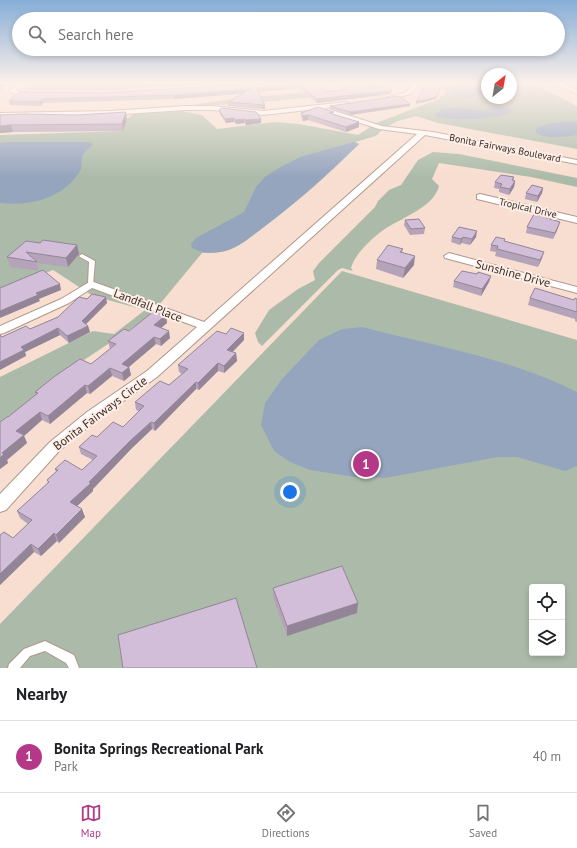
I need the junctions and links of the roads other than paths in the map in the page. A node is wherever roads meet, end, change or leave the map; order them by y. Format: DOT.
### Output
graph roads {
  1 [pos="70,115"];
  2 [pos="89,115"];
  3 [pos="339,115"];
  4 [pos="106,118"];
  5 [pos="114,118"];
  6 [pos="13,119"];
  7 [pos="6,120"];
  8 [pos="422,134"];
  9 [pos="577,162"];
  10 [pos="480,197"];
  11 [pos="577,220"];
  12 [pos="82,256"];
  13 [pos="449,256"];
  14 [pos="91,284"];
  15 [pos="577,290"];
  16 [pos="205,326"];
  17 [pos="0,330"];
  18 [pos="0,505"];
  19 [pos="13,668"];
  20 [pos="74,668"];
  1 -- 2 [label="street, Bonita Fairways Boulevard"];
  3 -- 8 [label="street, Bonita Fairways Boulevard"];
  4 -- 5 [label="lane"];
  6 -- 7 [label="lane"];
  8 -- 9 [label="street, Bonita Fairways Boulevard"];
  8 -- 16 [label="street, Bonita Fairways Circle"];
  10 -- 11 [label="street, Tropical Drive"];
  12 -- 14 [label="lane"];
  13 -- 15 [label="street, Sunshine Drive"];
  14 -- 16 [label="street, Landfall Place"];
  14 -- 17 [label="street"];
  16 -- 18 [label="street, Bonita Fairways Circle"];
  19 -- 20 [label="lane"];
}
